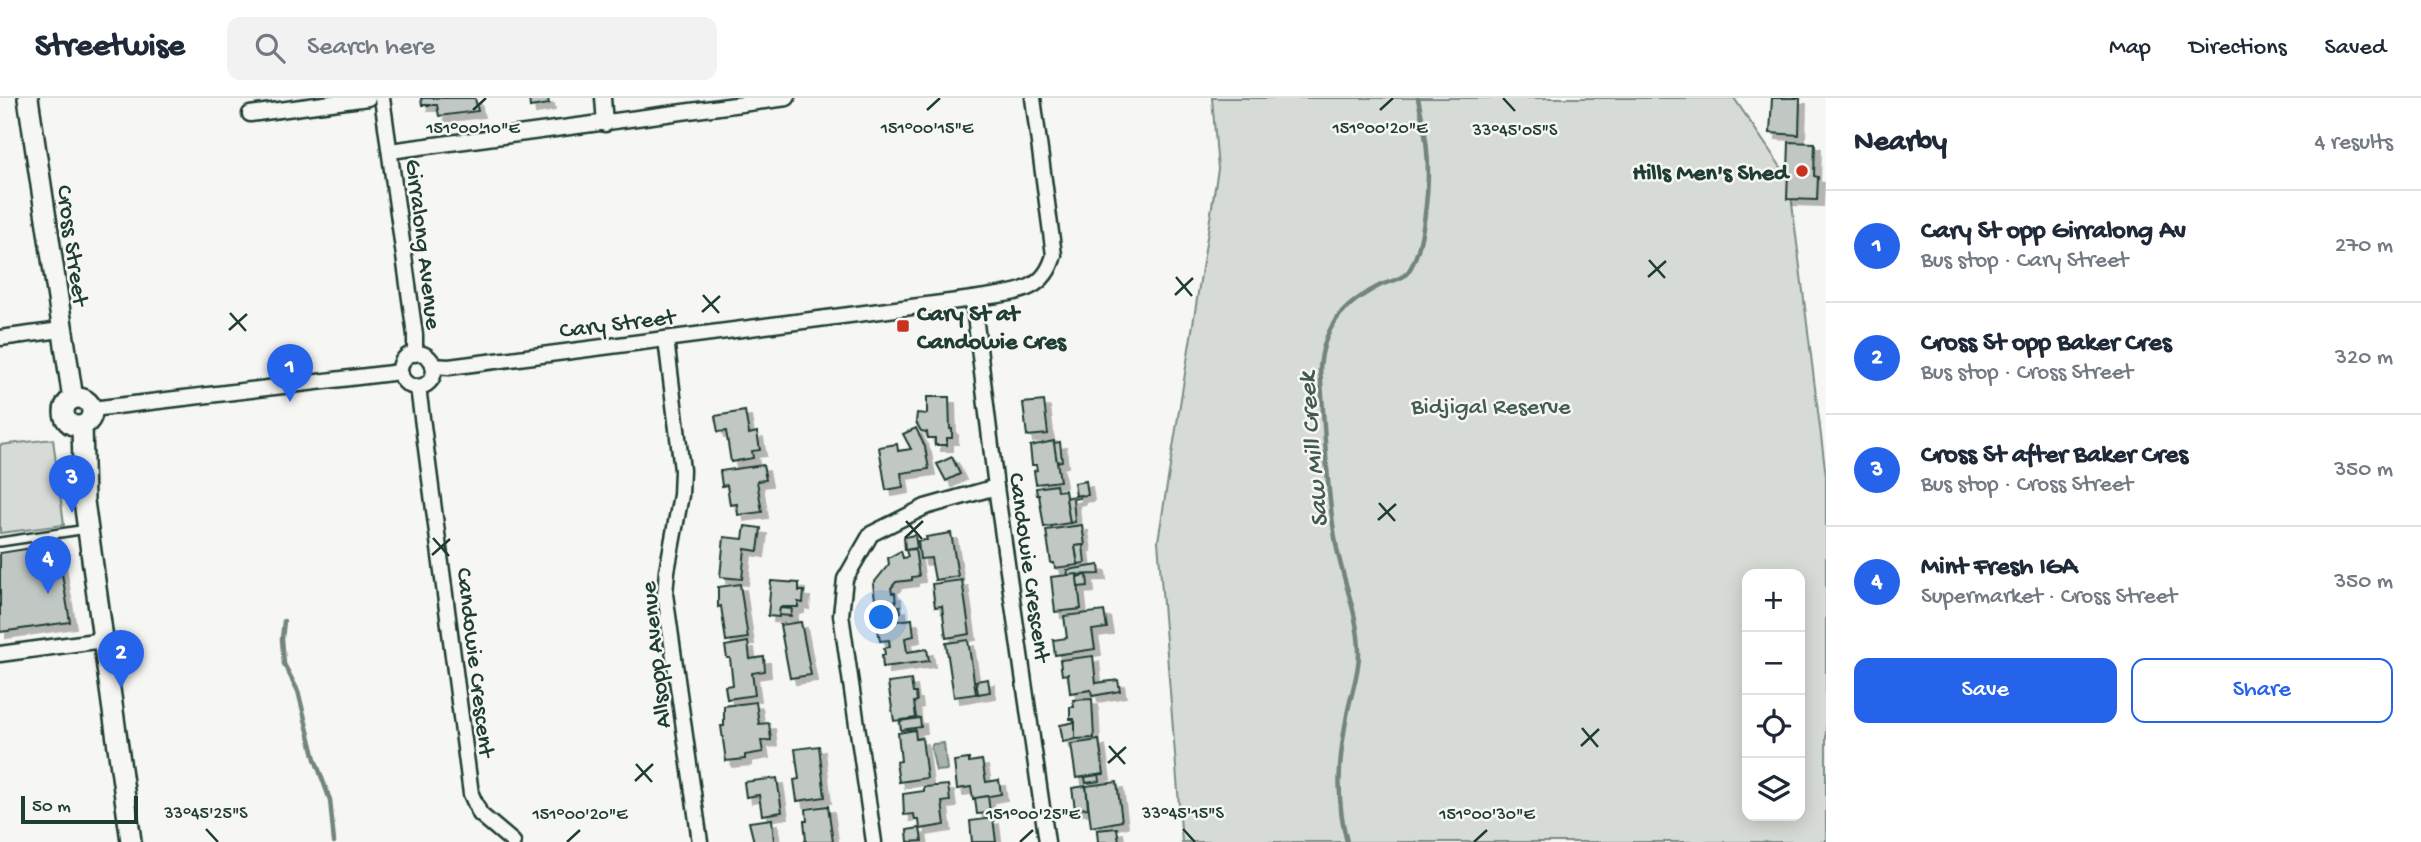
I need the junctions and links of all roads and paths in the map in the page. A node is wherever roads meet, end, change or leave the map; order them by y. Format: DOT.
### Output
graph roads {
  1 [pos="28,98"];
  2 [pos="368,98"];
  3 [pos="382,98"];
  4 [pos="603,98"];
  5 [pos="787,98"];
  6 [pos="1036,98"];
  7 [pos="250,114"];
  8 [pos="605,124"];
  9 [pos="390,151"];
  10 [pos="973,299"];
  11 [pos="61,330"];
  12 [pos="0,338"];
  13 [pos="666,339"];
  14 [pos="415,354"];
  15 [pos="433,366"];
  16 [pos="400,372"];
  17 [pos="418,387"];
  18 [pos="73,399"];
  19 [pos="92,409"];
  20 [pos="82,426"];
  21 [pos="996,486"];
  22 [pos="88,529"];
  23 [pos="0,542"];
  24 [pos="103,640"];
  25 [pos="0,654"];
  26 [pos="131,842"];
  27 [pos="513,842"];
  28 [pos="700,842"];
  29 [pos="874,842"];
  30 [pos="1047,842"];
  1 -- 11 [label="street, Cross Street"];
  2 -- 7 [label="street"];
  3 -- 9 [label="street, Girralong Avenue"];
  4 -- 8 [label="street"];
  5 -- 8 [label="street"];
  6 -- 10 [label="street, Cary Street"];
  8 -- 9 [label="street"];
  9 -- 14 [label="street, Girralong Avenue"];
  10 -- 13 [label="street, Cary Street"];
  10 -- 21 [label="street, Candowie Crescent"];
  11 -- 12 [label="street"];
  11 -- 18 [label="street, Cross Street"];
  13 -- 15 [label="street, Cary Street"];
  13 -- 28 [label="street, Allsopp Avenue"];
  14 -- 15 [label="street"];
  14 -- 16 [label="street"];
  15 -- 17 [label="street"];
  16 -- 17 [label="street"];
  16 -- 19 [label="street"];
  17 -- 27 [label="street, Candowie Crescent"];
  18 -- 19 [label="street"];
  18 -- 20 [label="street"];
  19 -- 20 [label="street"];
  20 -- 22 [label="street"];
  21 -- 29 [label="street"];
  21 -- 30 [label="street, Candowie Crescent"];
  22 -- 23 [label="lane"];
  22 -- 24 [label="street"];
  24 -- 25 [label="street"];
  24 -- 26 [label="street"];
}
